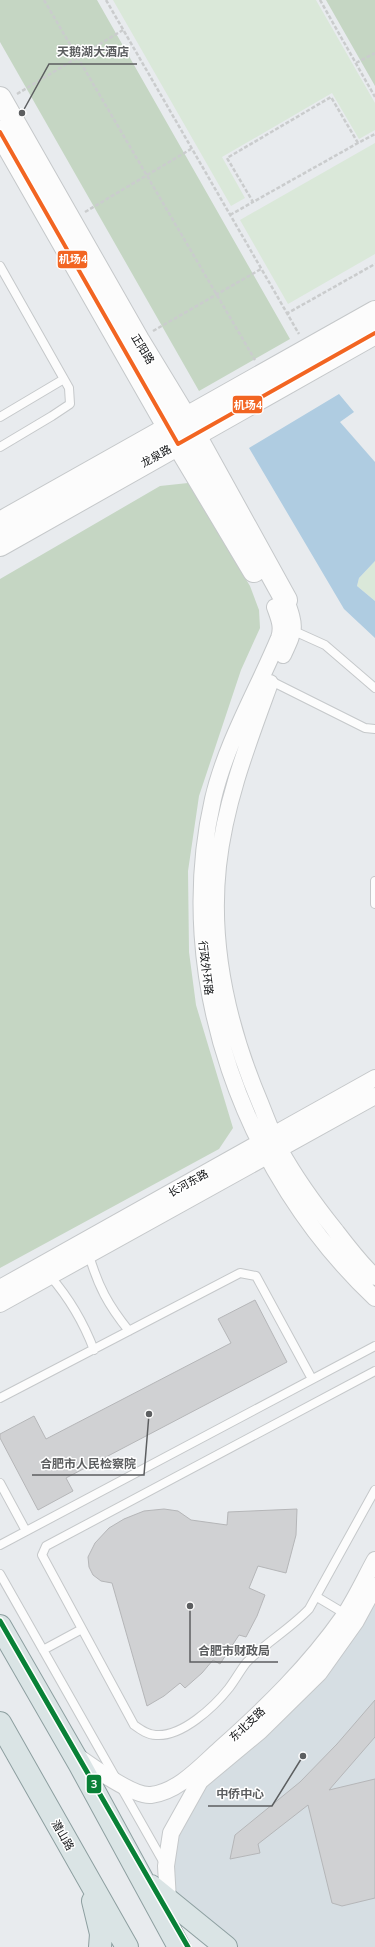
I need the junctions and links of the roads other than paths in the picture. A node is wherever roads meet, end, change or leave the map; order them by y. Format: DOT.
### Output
graph roads {
  1 [pos="1,100"];
  2 [pos="0,132"];
  3 [pos="0,266"];
  4 [pos="375,312"];
  5 [pos="375,333"];
  6 [pos="64,379"];
  7 [pos="0,416"];
  8 [pos="181,432"];
  9 [pos="0,447"];
  10 [pos="0,523"];
  11 [pos="0,545"];
  12 [pos="281,604"];
  13 [pos="294,631"];
  14 [pos="271,681"];
  15 [pos="375,688"];
  16 [pos="375,729"];
  17 [pos="375,881"];
  18 [pos="375,904"];
  19 [pos="375,1078"];
  20 [pos="375,1096"];
  21 [pos="270,1146"];
  22 [pos="89,1254"];
  23 [pos="50,1276"];
  24 [pos="375,1277"];
  25 [pos="0,1288"];
  26 [pos="375,1298"];
  27 [pos="0,1304"];
  28 [pos="129,1331"];
  29 [pos="375,1346"];
  30 [pos="94,1350"];
  31 [pos="375,1371"];
  32 [pos="312,1379"];
  33 [pos="0,1398"];
  34 [pos="0,1483"];
  35 [pos="375,1490"];
  36 [pos="26,1531"];
  37 [pos="0,1545"];
  38 [pos="375,1560"];
  39 [pos="0,1574"];
  40 [pos="375,1586"];
  41 [pos="317,1597"];
  42 [pos="350,1618"];
  43 [pos="0,1626"];
  44 [pos="82,1629"];
  45 [pos="43,1650"];
  46 [pos="0,1723"];
  47 [pos="74,1754"];
  48 [pos="122,1786"];
  49 [pos="166,1866"];
  50 [pos="142,1878"];
  51 [pos="89,1880"];
  52 [pos="168,1900"];
  53 [pos="100,1947"];
  54 [pos="127,1947"];
  55 [pos="179,1947"];
  56 [pos="226,1947"];
  1 -- 8 [label="street, 正阳路"];
  2 -- 8 [label="street, 正阳路"];
  3 -- 6 [label="lane"];
  4 -- 8 [label="street, 龙泉路"];
  5 -- 8 [label="street, 龙泉路"];
  6 -- 7 [label="lane"];
  6 -- 9 [label="lane"];
  8 -- 10 [label="street, 龙泉路"];
  8 -- 11 [label="street, 龙泉路"];
  8 -- 12 [label="street, 正阳路"];
  12 -- 13 [label="street"];
  12 -- 21 [label="street, 行政外环路"];
  13 -- 14 [label="street, 行政外环路"];
  13 -- 15 [label="lane"];
  14 -- 16 [label="lane"];
  14 -- 21 [label="street, 行政外环路"];
  17 -- 18 [label="lane"];
  19 -- 21 [label="street, 长河东路"];
  20 -- 21 [label="street, 长河东路"];
  21 -- 22 [label="street, 长河东路"];
  21 -- 24 [label="street, 行政外环路"];
  21 -- 25 [label="street, 长河东路"];
  21 -- 26 [label="street, 行政外环路"];
  22 -- 23 [label="street, 长河东路"];
  22 -- 28 [label="lane"];
  23 -- 27 [label="street, 长河东路"];
  23 -- 30 [label="lane"];
  28 -- 30 [label="lane"];
  28 -- 32 [label="lane"];
  29 -- 32 [label="lane"];
  30 -- 33 [label="lane"];
  31 -- 44 [label="lane"];
  32 -- 36 [label="lane"];
  34 -- 36 [label="lane"];
  35 -- 41 [label="lane"];
  36 -- 37 [label="lane"];
  38 -- 42 [label="street, 东北支路"];
  39 -- 45 [label="lane"];
  40 -- 42 [label="street, 东北支路"];
  41 -- 42 [label="lane"];
  41 -- 44 [label="lane"];
  42 -- 48 [label="street, 东北支路"];
  42 -- 49 [label="street, 东北支路"];
  43 -- 47 [label="main road"];
  44 -- 45 [label="lane"];
  45 -- 48 [label="lane"];
  46 -- 51 [label="main road, 潜山路"];
  47 -- 48 [label="street, 东北支路"];
  47 -- 50 [label="main road"];
  48 -- 49 [label="lane"];
  49 -- 52 [label="street, 东北支路"];
  50 -- 52 [label="main road"];
  50 -- 55 [label="main road"];
  51 -- 53 [label="main road"];
  51 -- 54 [label="main road, 潜山路"];
  52 -- 56 [label="main road"];
}
